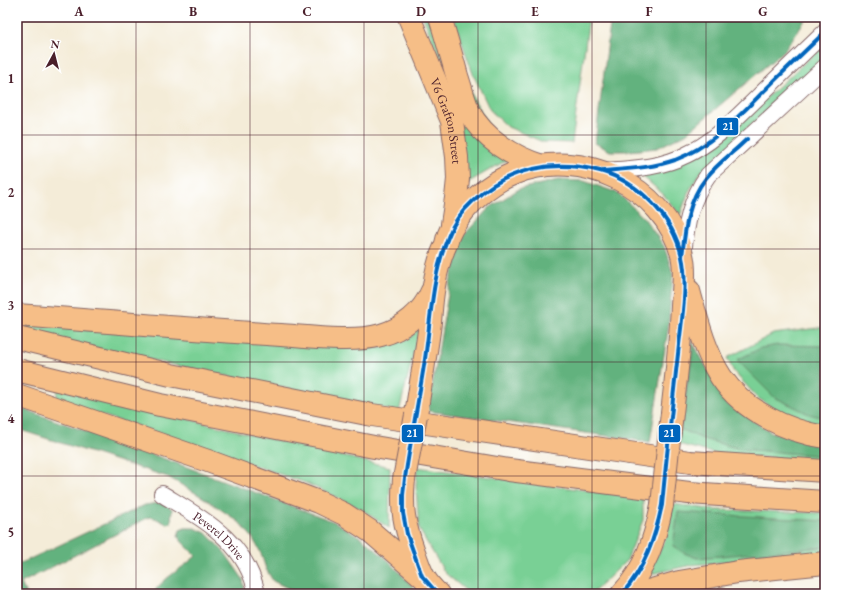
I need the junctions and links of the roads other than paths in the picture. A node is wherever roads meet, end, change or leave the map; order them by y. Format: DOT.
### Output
graph roads {
  1 [pos="409,17"];
  2 [pos="440,17"];
  3 [pos="825,32"];
  4 [pos="825,67"];
  5 [pos="542,166"];
  6 [pos="603,171"];
  7 [pos="451,229"];
  8 [pos="683,266"];
  9 [pos="434,286"];
  10 [pos="17,315"];
  11 [pos="17,338"];
  12 [pos="17,370"];
  13 [pos="17,395"];
  14 [pos="825,437"];
  15 [pos="825,471"];
  16 [pos="162,494"];
  17 [pos="825,502"];
  18 [pos="825,563"];
  19 [pos="422,576"];
  20 [pos="257,594"];
  21 [pos="438,594"];
  22 [pos="622,594"];
  23 [pos="638,594"];
  1 -- 7 [label="highway, V6 Grafton Street"];
  2 -- 5 [label="highway, V6 Grafton Street"];
  3 -- 6 [label="street"];
  4 -- 8 [label="street"];
  5 -- 6 [label="highway"];
  5 -- 7 [label="highway"];
  6 -- 8 [label="highway"];
  7 -- 9 [label="highway"];
  8 -- 14 [label="highway"];
  8 -- 22 [label="highway, bridge"];
  9 -- 10 [label="highway"];
  9 -- 19 [label="highway, bridge"];
  11 -- 15 [label="highway"];
  12 -- 17 [label="highway"];
  13 -- 19 [label="highway"];
  16 -- 20 [label="street, Peverel Drive"];
  18 -- 23 [label="highway"];
  19 -- 21 [label="highway"];
}
